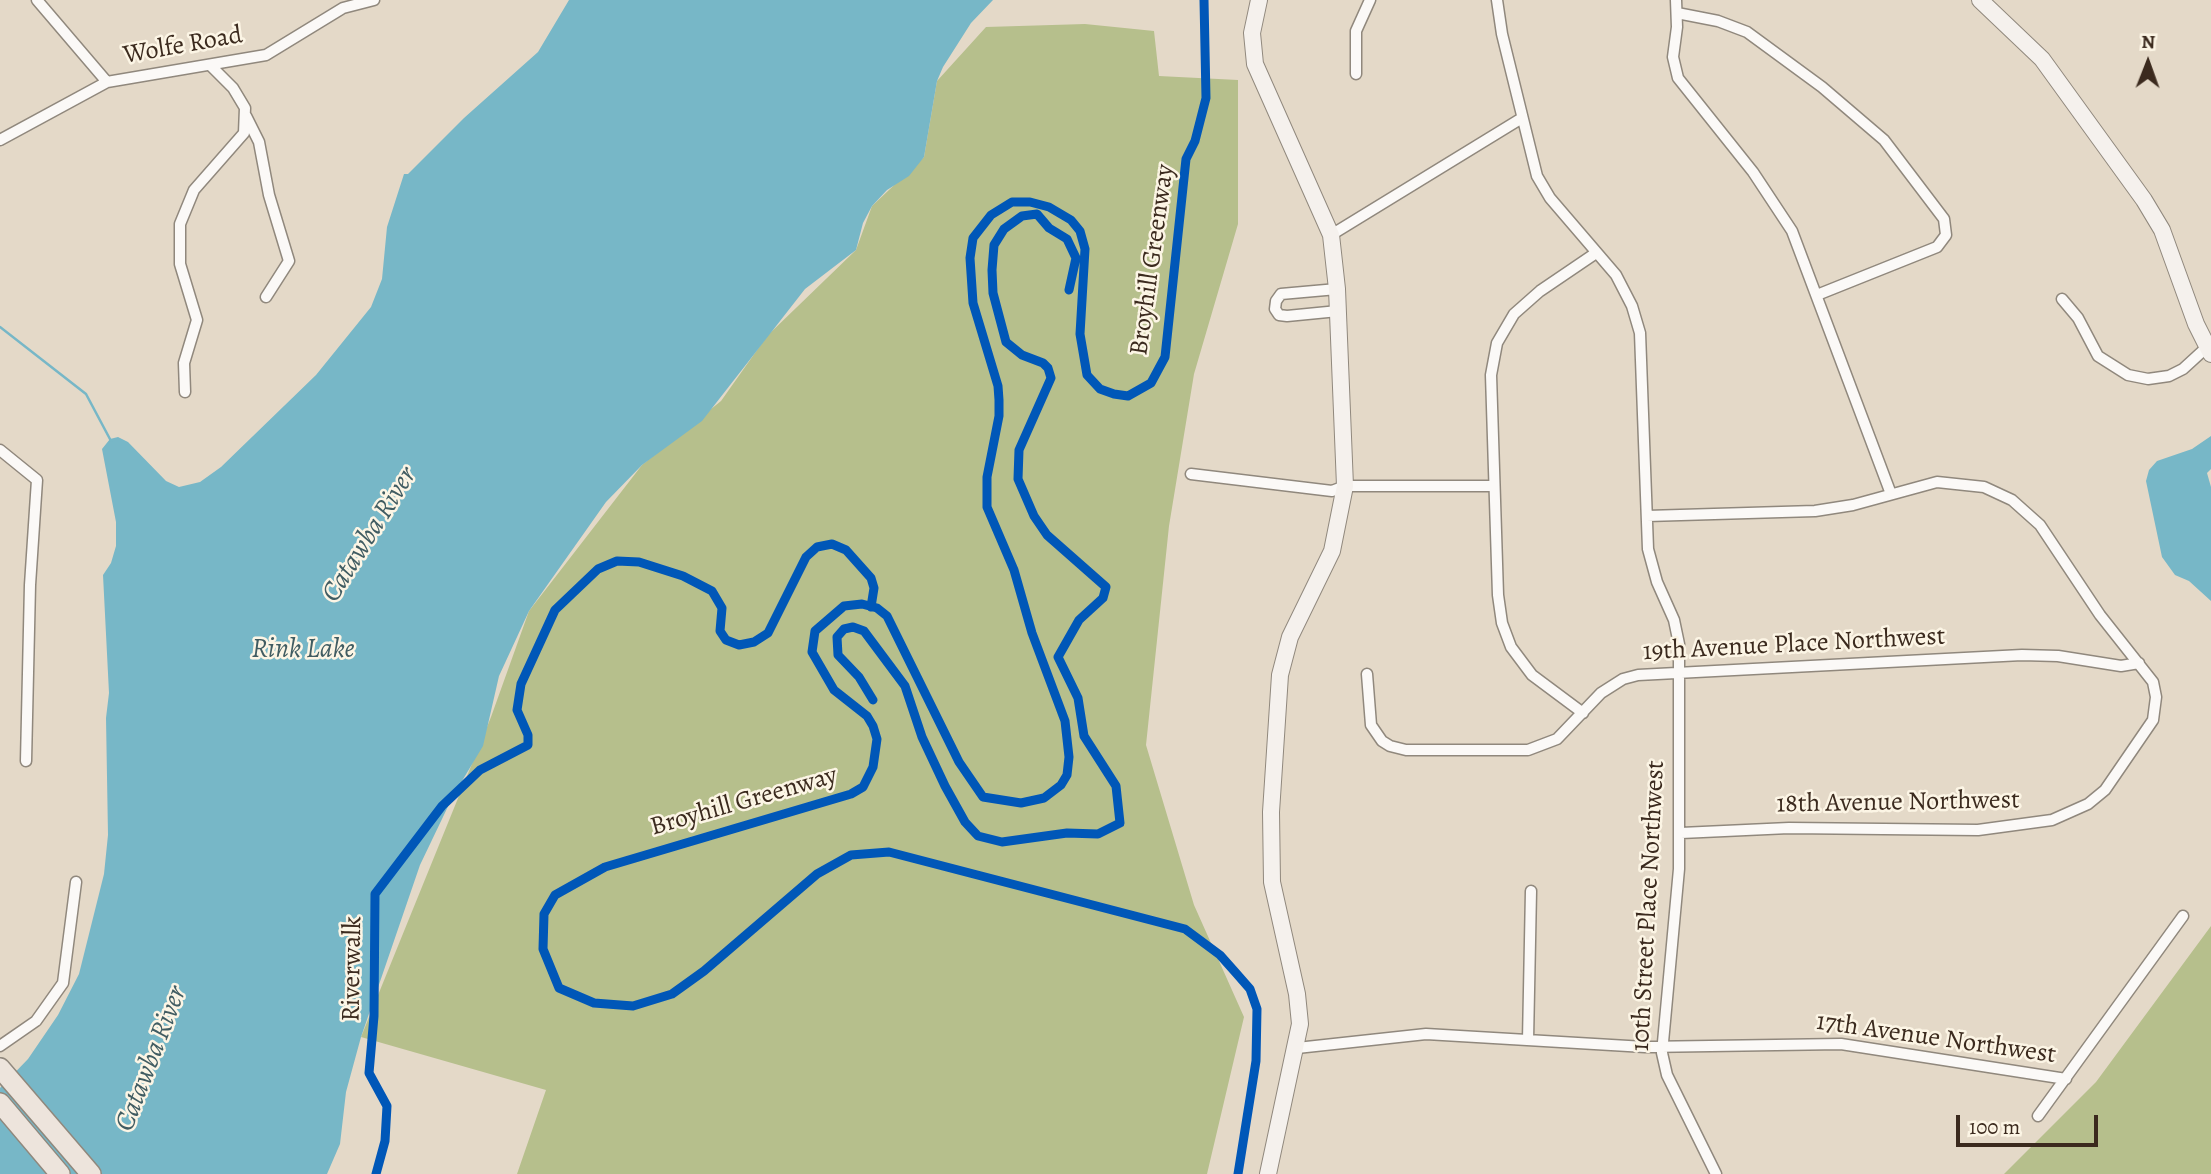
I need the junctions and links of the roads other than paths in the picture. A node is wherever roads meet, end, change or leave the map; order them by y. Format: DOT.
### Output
graph roads {
  1 [pos="37,0"];
  2 [pos="374,0"];
  3 [pos="1259,0"];
  4 [pos="1370,0"];
  5 [pos="1497,0"];
  6 [pos="1676,0"];
  7 [pos="1980,0"];
  8 [pos="1677,13"];
  9 [pos="211,66"];
  10 [pos="1356,74"];
  11 [pos="107,82"];
  12 [pos="245,114"];
  13 [pos="1522,118"];
  14 [pos="0,140"];
  15 [pos="1331,235"];
  16 [pos="1596,253"];
  17 [pos="1337,289"];
  18 [pos="1817,295"];
  19 [pos="266,297"];
  20 [pos="2062,299"];
  21 [pos="1338,311"];
  22 [pos="2209,351"];
  23 [pos="185,392"];
  24 [pos="0,450"];
  25 [pos="1191,474"];
  26 [pos="1345,486"];
  27 [pos="1494,486"];
  28 [pos="1891,494"];
  29 [pos="1647,516"];
  30 [pos="2139,663"];
  31 [pos="1679,671"];
  32 [pos="1367,674"];
  33 [pos="1583,713"];
  34 [pos="26,761"];
  35 [pos="1681,833"];
  36 [pos="76,882"];
  37 [pos="1531,891"];
  38 [pos="2183,916"];
  39 [pos="1528,1040"];
  40 [pos="0,1046"];
  41 [pos="1664,1046"];
  42 [pos="1297,1048"];
  43 [pos="0,1068"];
  44 [pos="2066,1079"];
  45 [pos="0,1103"];
  46 [pos="2038,1116"];
  47 [pos="60,1174"];
  48 [pos="92,1174"];
  49 [pos="1268,1174"];
  50 [pos="1716,1174"];
  1 -- 11 [label="street"];
  2 -- 9 [label="street, Wolfe Road"];
  3 -- 15 [label="street"];
  4 -- 10 [label="street"];
  5 -- 13 [label="street, 10th Street Place Northwest"];
  6 -- 8 [label="street"];
  7 -- 22 [label="street"];
  8 -- 18 [label="street"];
  8 -- 18 [label="street"];
  9 -- 11 [label="street, Wolfe Road"];
  9 -- 12 [label="street"];
  11 -- 14 [label="street, Wolfe Road"];
  12 -- 19 [label="street"];
  12 -- 23 [label="street"];
  13 -- 15 [label="street"];
  13 -- 16 [label="street, 10th Street Place Northwest"];
  15 -- 17 [label="street"];
  16 -- 27 [label="street"];
  16 -- 29 [label="street, 10th Street Place Northwest"];
  17 -- 21 [label="street"];
  17 -- 21 [label="street"];
  18 -- 28 [label="street"];
  20 -- 22 [label="street"];
  21 -- 26 [label="street"];
  24 -- 34 [label="street"];
  25 -- 26 [label="street"];
  26 -- 27 [label="street"];
  26 -- 42 [label="street"];
  27 -- 33 [label="street"];
  28 -- 29 [label="street"];
  28 -- 30 [label="street, 18th Avenue Northwest"];
  29 -- 31 [label="street, 10th Street Place Northwest"];
  30 -- 31 [label="street, 19th Avenue Place Northwest"];
  30 -- 35 [label="street, 18th Avenue Northwest"];
  31 -- 33 [label="street, 19th Avenue Place Northwest"];
  31 -- 35 [label="street, 10th Street Place Northwest"];
  32 -- 33 [label="street, 19th Avenue Place Northwest"];
  35 -- 41 [label="street, 10th Street Place Northwest"];
  36 -- 40 [label="street"];
  37 -- 39 [label="street"];
  38 -- 44 [label="street"];
  39 -- 41 [label="street, 17th Avenue Northwest"];
  39 -- 42 [label="street, 17th Avenue Northwest"];
  41 -- 44 [label="street, 17th Avenue Northwest"];
  41 -- 50 [label="street, 10th Street Place Northwest"];
  42 -- 49 [label="street"];
  43 -- 48 [label="highway"];
  44 -- 46 [label="street"];
  45 -- 47 [label="highway"];
}
